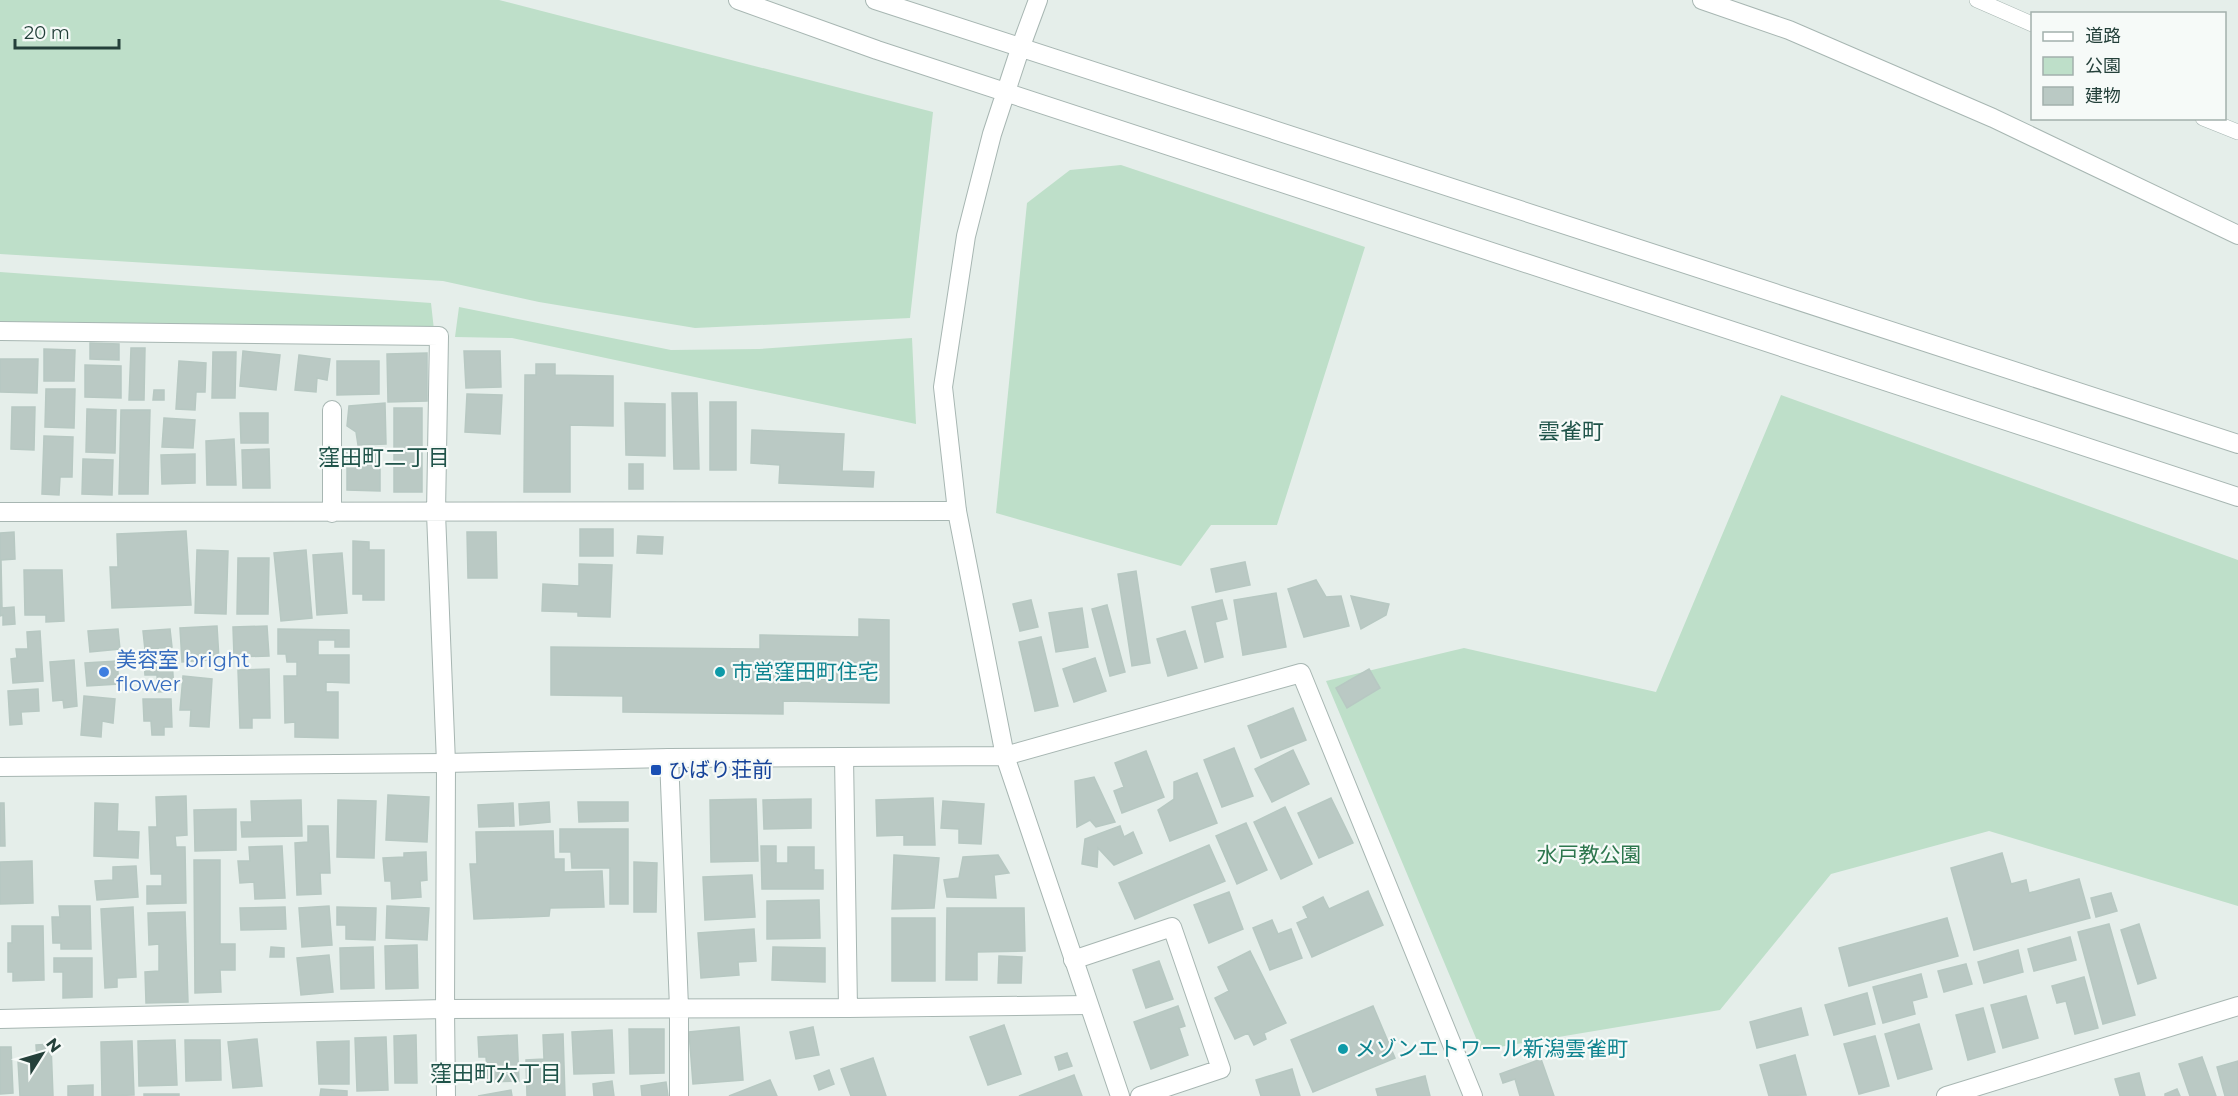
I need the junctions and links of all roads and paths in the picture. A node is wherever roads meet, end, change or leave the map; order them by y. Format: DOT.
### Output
graph roads {
  1 [pos="738,0"];
  2 [pos="874,0"];
  3 [pos="1038,0"];
  4 [pos="1702,0"];
  5 [pos="1977,0"];
  6 [pos="2031,24"];
  7 [pos="1021,46"];
  8 [pos="1005,92"];
  9 [pos="2208,120"];
  10 [pos="2238,132"];
  11 [pos="2238,234"];
  12 [pos="0,331"];
  13 [pos="332,410"];
  14 [pos="2238,444"];
  15 [pos="2238,497"];
  16 [pos="957,511"];
  17 [pos="0,512"];
  18 [pos="332,513"];
  19 [pos="436,513"];
  20 [pos="1005,756"];
  21 [pos="844,757"];
  22 [pos="669,758"];
  23 [pos="446,763"];
  24 [pos="0,767"];
  25 [pos="1072,960"];
  26 [pos="1088,1005"];
  27 [pos="2238,1006"];
  28 [pos="679,1007"];
  29 [pos="848,1008"];
  30 [pos="444,1009"];
  31 [pos="0,1019"];
  32 [pos="446,1096"];
  33 [pos="679,1096"];
  34 [pos="1120,1096"];
  35 [pos="1140,1096"];
  36 [pos="1473,1096"];
  37 [pos="1946,1096"];
  1 -- 8 [label="street"];
  2 -- 7 [label="street"];
  3 -- 7 [label="street"];
  4 -- 11 [label="street"];
  5 -- 6 [label="lane"];
  7 -- 8 [label="street"];
  7 -- 14 [label="street"];
  8 -- 15 [label="street"];
  8 -- 16 [label="street"];
  9 -- 10 [label="lane"];
  12 -- 19 [label="street"];
  13 -- 18 [label="street"];
  16 -- 19 [label="street"];
  16 -- 20 [label="street"];
  17 -- 18 [label="street"];
  18 -- 19 [label="street"];
  19 -- 23 [label="street"];
  20 -- 21 [label="street"];
  20 -- 25 [label="street"];
  20 -- 36 [label="street"];
  21 -- 22 [label="street"];
  21 -- 29 [label="street"];
  22 -- 23 [label="street"];
  22 -- 28 [label="street"];
  23 -- 24 [label="street"];
  23 -- 30 [label="street"];
  25 -- 26 [label="street"];
  25 -- 35 [label="street"];
  26 -- 29 [label="street"];
  26 -- 34 [label="street"];
  27 -- 37 [label="street"];
  28 -- 29 [label="street"];
  28 -- 30 [label="street"];
  28 -- 33 [label="street"];
  30 -- 31 [label="street"];
  30 -- 32 [label="street"];
}
